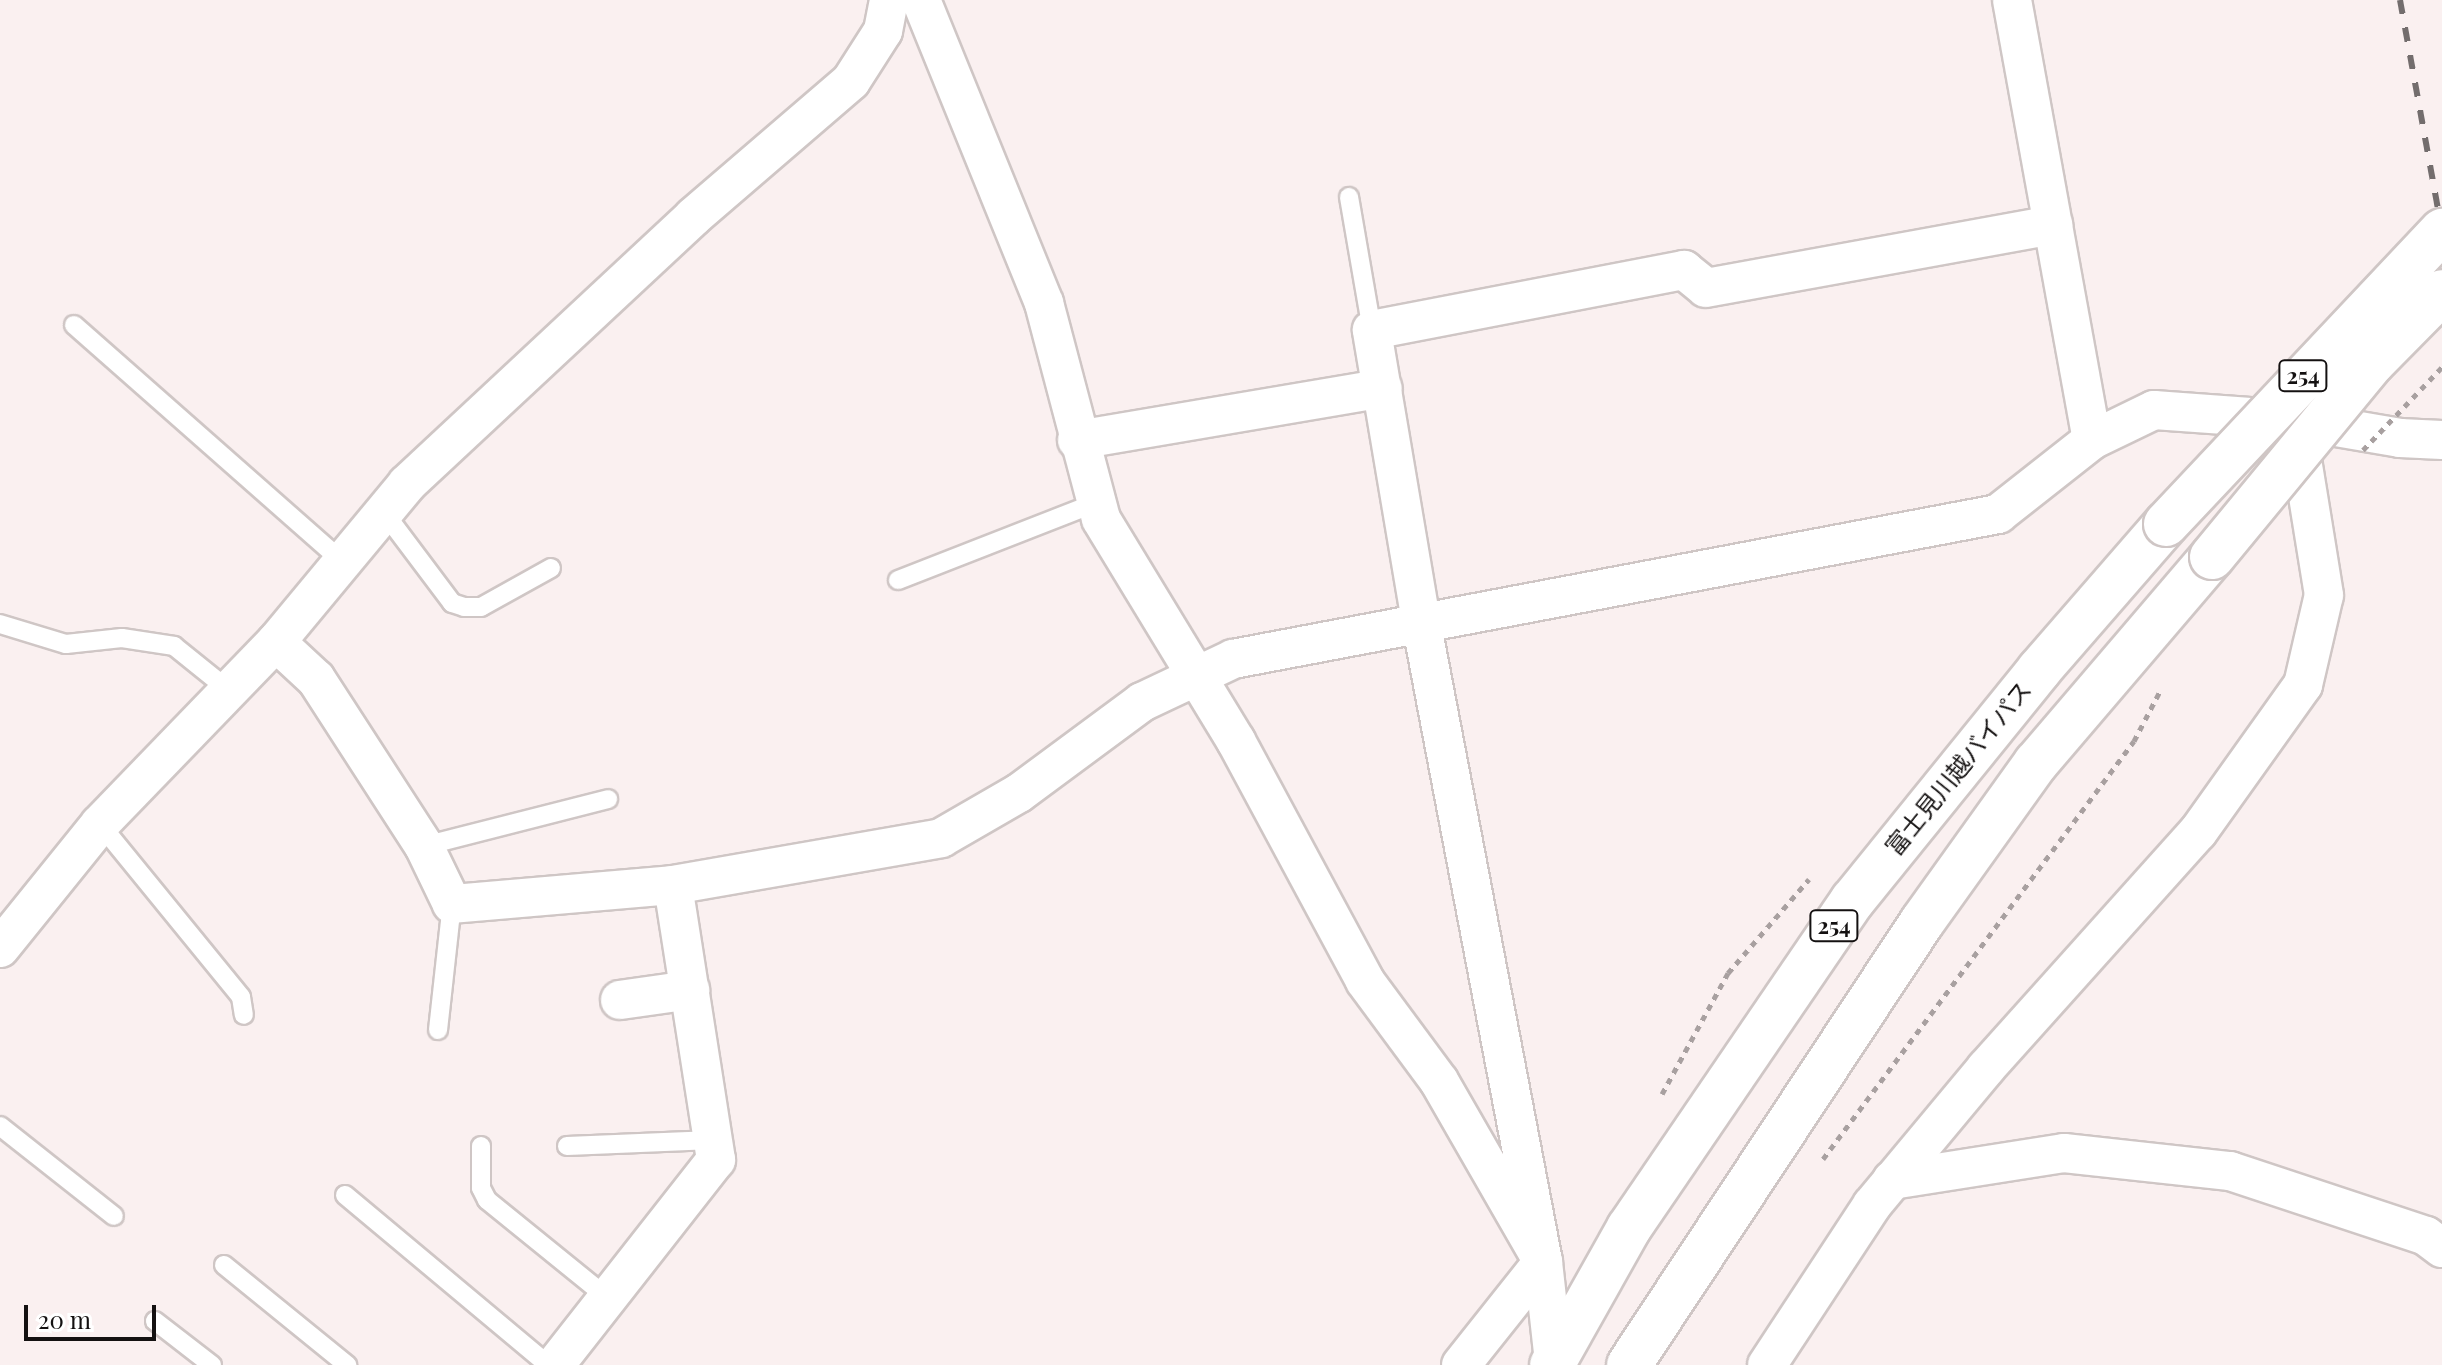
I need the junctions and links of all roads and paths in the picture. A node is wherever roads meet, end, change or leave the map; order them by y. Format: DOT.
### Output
graph roads {
  1 [pos="2012,0"];
  2 [pos="915,1"];
  3 [pos="1349,197"];
  4 [pos="2053,225"];
  5 [pos="2442,231"];
  6 [pos="2442,292"];
  7 [pos="74,325"];
  8 [pos="1372,330"];
  9 [pos="1383,388"];
  10 [pos="2295,420"];
  11 [pos="1077,440"];
  12 [pos="2092,440"];
  13 [pos="2442,440"];
  14 [pos="1096,503"];
  15 [pos="383,511"];
  16 [pos="343,562"];
  17 [pos="551,568"];
  18 [pos="898,580"];
  19 [pos="1421,621"];
  20 [pos="0,624"];
  21 [pos="276,642"];
  22 [pos="1194,675"];
  23 [pos="2163,685"];
  24 [pos="231,692"];
  25 [pos="608,799"];
  26 [pos="100,824"];
  27 [pos="424,846"];
  28 [pos="673,885"];
  29 [pos="452,904"];
  30 [pos="0,948"];
  31 [pos="690,990"];
  32 [pos="620,1000"];
  33 [pos="244,1015"];
  34 [pos="438,1030"];
  35 [pos="0,1126"];
  36 [pos="713,1140"];
  37 [pos="481,1146"];
  38 [pos="567,1146"];
  39 [pos="1821,1162"];
  40 [pos="1892,1180"];
  41 [pos="345,1195"];
  42 [pos="114,1216"];
  43 [pos="2442,1248"];
  44 [pos="1543,1262"];
  45 [pos="224,1265"];
  46 [pos="608,1298"];
  47 [pos="155,1321"];
  48 [pos="1553,1364"];
  49 [pos="212,1365"];
  50 [pos="347,1365"];
  51 [pos="548,1365"];
  52 [pos="555,1365"];
  53 [pos="1461,1365"];
  54 [pos="1629,1365"];
  55 [pos="1767,1365"];
  1 -- 4 [label="street"];
  2 -- 11 [label="street"];
  2 -- 15 [label="street"];
  3 -- 8 [label="lane"];
  4 -- 8 [label="street"];
  4 -- 12 [label="street"];
  5 -- 48 [label="highway, 富士見川越バイパス / 254, bridge"];
  6 -- 54 [label="highway, 254, bridge"];
  7 -- 16 [label="lane"];
  8 -- 9 [label="street"];
  9 -- 11 [label="street"];
  9 -- 19 [label="street"];
  10 -- 12 [label="street"];
  10 -- 13 [label="street"];
  10 -- 40 [label="street"];
  11 -- 14 [label="street"];
  12 -- 19 [label="street"];
  14 -- 18 [label="lane"];
  14 -- 22 [label="street"];
  15 -- 16 [label="street"];
  15 -- 17 [label="lane"];
  16 -- 21 [label="street"];
  19 -- 22 [label="street"];
  19 -- 44 [label="street"];
  20 -- 24 [label="lane"];
  21 -- 24 [label="street"];
  21 -- 27 [label="street"];
  22 -- 28 [label="street"];
  22 -- 44 [label="street"];
  23 -- 39 [label="path"];
  24 -- 26 [label="street"];
  25 -- 27 [label="lane"];
  26 -- 30 [label="street"];
  26 -- 33 [label="lane"];
  27 -- 29 [label="street"];
  28 -- 29 [label="street"];
  28 -- 31 [label="street"];
  29 -- 34 [label="lane"];
  31 -- 32 [label="street"];
  31 -- 36 [label="street"];
  35 -- 42 [label="lane"];
  36 -- 38 [label="lane"];
  36 -- 46 [label="street"];
  37 -- 46 [label="lane"];
  40 -- 43 [label="street"];
  40 -- 55 [label="street"];
  41 -- 51 [label="lane"];
  44 -- 48 [label="street"];
  44 -- 53 [label="street"];
  45 -- 50 [label="lane"];
  46 -- 52 [label="street"];
  47 -- 49 [label="lane"];
}
